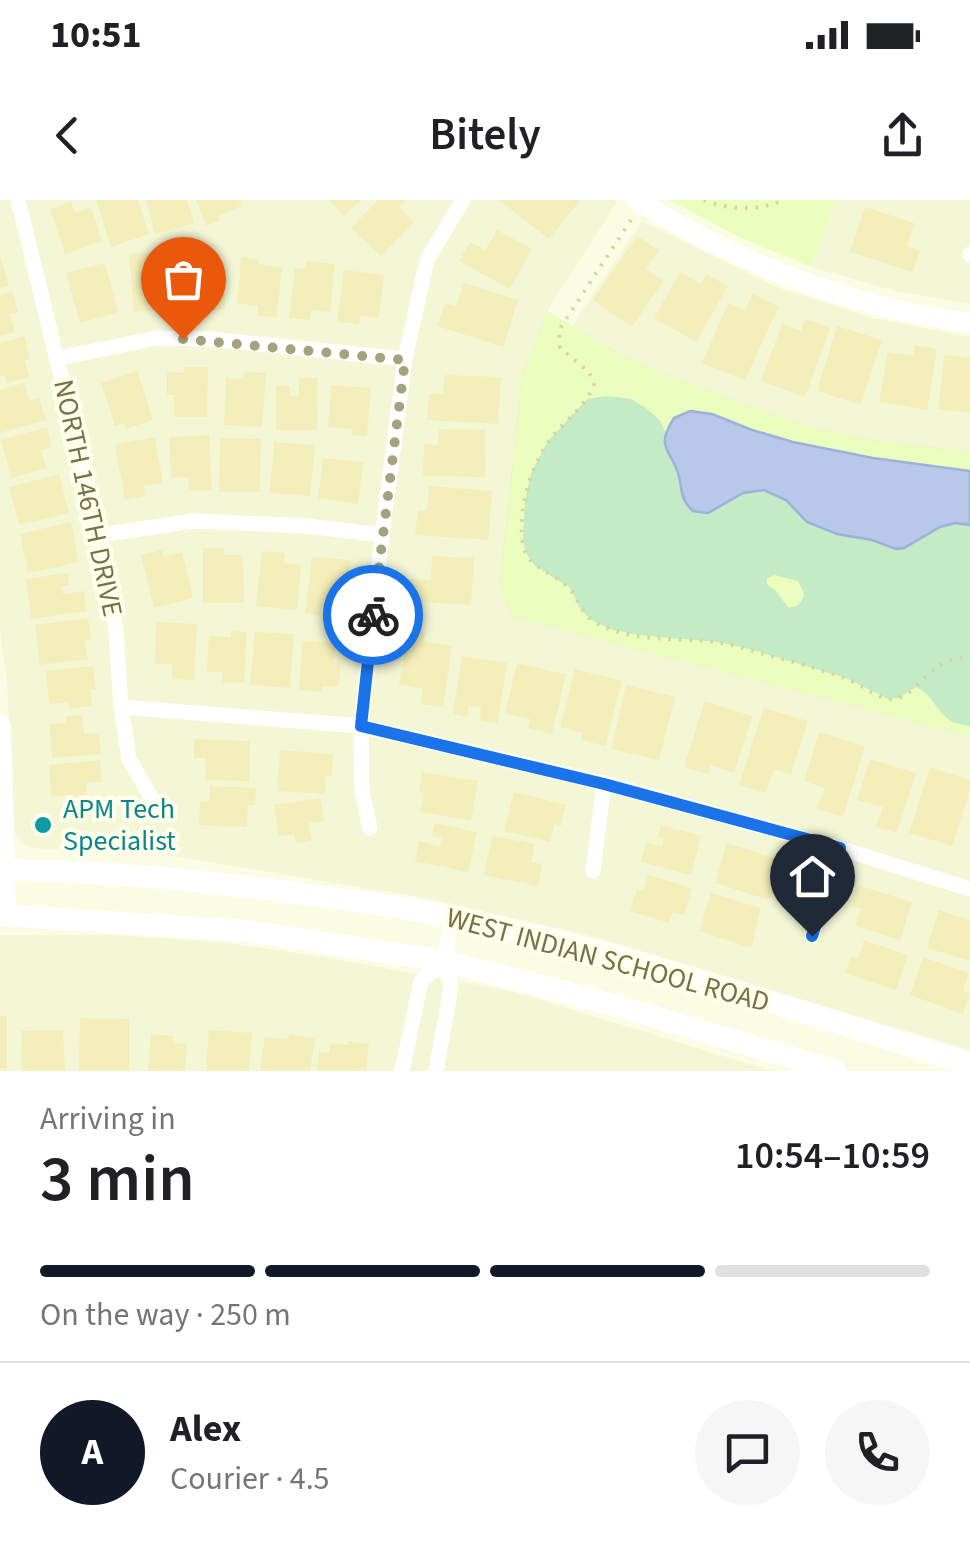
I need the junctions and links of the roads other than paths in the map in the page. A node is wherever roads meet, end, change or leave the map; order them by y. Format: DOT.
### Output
graph roads {
  1 [pos="18,200"];
  2 [pos="640,202"];
  3 [pos="455,203"];
  4 [pos="970,323"];
  5 [pos="58,358"];
  6 [pos="405,360"];
  7 [pos="100,535"];
  8 [pos="382,536"];
  9 [pos="121,707"];
  10 [pos="0,726"];
  11 [pos="361,726"];
  12 [pos="604,784"];
  13 [pos="150,794"];
  14 [pos="370,828"];
  15 [pos="840,848"];
  16 [pos="2,870"];
  17 [pos="593,872"];
  18 [pos="970,889"];
  19 [pos="3,915"];
  20 [pos="452,917"];
  21 [pos="812,936"];
  22 [pos="444,961"];
  23 [pos="970,1064"];
  24 [pos="402,1071"];
  25 [pos="436,1071"];
  26 [pos="836,1071"];
  1 -- 5 [label="street, NORTH 146TH DRIVE"];
  2 -- 4 [label="street"];
  3 -- 6 [label="street"];
  5 -- 6 [label="street"];
  5 -- 7 [label="street, NORTH 146TH DRIVE"];
  6 -- 8 [label="street"];
  7 -- 8 [label="street"];
  7 -- 9 [label="street, NORTH 146TH DRIVE"];
  8 -- 11 [label="street"];
  9 -- 11 [label="street"];
  9 -- 13 [label="street, NORTH 146TH DRIVE"];
  10 -- 16 [label="main road"];
  11 -- 12 [label="street"];
  11 -- 14 [label="street"];
  12 -- 15 [label="street"];
  12 -- 17 [label="street"];
  15 -- 18 [label="street"];
  15 -- 21 [label="street"];
  16 -- 19 [label="main road"];
  16 -- 20 [label="main road, WEST INDIAN SCHOOL ROAD"];
  19 -- 22 [label="main road, WEST INDIAN SCHOOL ROAD"];
  20 -- 22 [label="street"];
  20 -- 23 [label="main road, WEST INDIAN SCHOOL ROAD"];
  22 -- 24 [label="street"];
  22 -- 25 [label="street"];
  22 -- 26 [label="main road, WEST INDIAN SCHOOL ROAD"];
}
